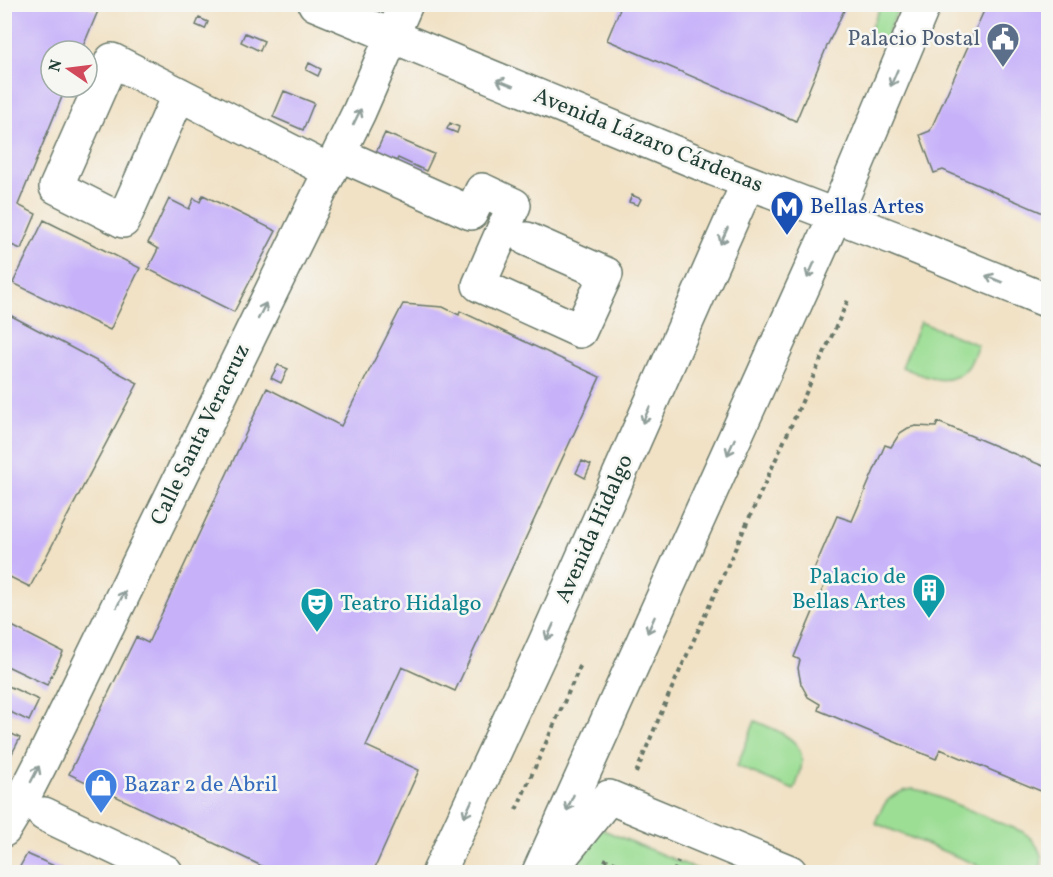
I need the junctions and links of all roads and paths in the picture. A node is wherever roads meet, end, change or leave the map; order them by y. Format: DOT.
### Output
graph roads {
  1 [pos="315,4"];
  2 [pos="406,4"];
  3 [pos="924,4"];
  4 [pos="393,38"];
  5 [pos="179,94"];
  6 [pos="334,163"];
  7 [pos="748,183"];
  8 [pos="835,216"];
  9 [pos="527,239"];
  10 [pos="849,298"];
  11 [pos="1048,301"];
  12 [pos="582,662"];
  13 [pos="623,803"];
  14 [pos="516,810"];
  15 [pos="44,814"];
  16 [pos="5,827"];
  17 [pos="600,857"];
  18 [pos="166,873"];
  19 [pos="439,873"];
  20 [pos="539,873"];
  21 [pos="549,873"];
  22 [pos="638,873"];
  23 [pos="790,873"];
  1 -- 4 [label="main road, Avenida Lázaro Cárdenas"];
  2 -- 4 [label="main road, Calle Santa Veracruz"];
  3 -- 8 [label="main road, one-way"];
  6 -- 4 [label="main road, Calle Santa Veracruz, one-way"];
  7 -- 4 [label="main road, Avenida Lázaro Cárdenas, one-way"];
  5 -- 5 [label="main road"];
  5 -- 6 [label="main road"];
  6 -- 9 [label="main road"];
  16 -- 6 [label="main road, Calle Santa Veracruz, one-way"];
  7 -- 8 [label="main road, Avenida Lázaro Cárdenas"];
  7 -- 19 [label="main road, Avenida Hidalgo, one-way"];
  11 -- 8 [label="main road, Avenida Lázaro Cárdenas, one-way"];
  8 -- 20 [label="main road, one-way"];
  10 -- 13 [label="path"];
  12 -- 14 [label="path"];
  13 -- 21 [label="main road"];
  13 -- 23 [label="main road"];
  15 -- 18 [label="main road"];
  17 -- 22 [label="path"];
}
